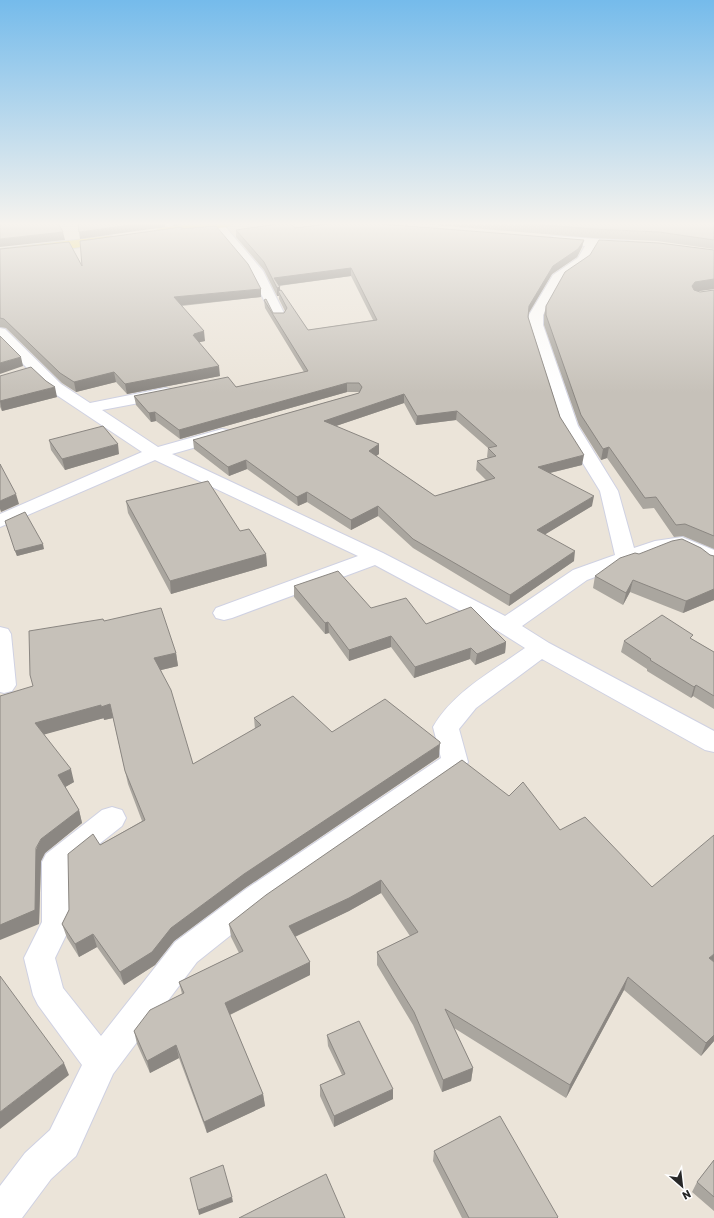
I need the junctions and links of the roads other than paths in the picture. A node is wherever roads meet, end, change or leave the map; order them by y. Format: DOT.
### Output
graph roads {
  1 [pos="260,280"];
  2 [pos="557,280"];
  3 [pos="279,317"];
  4 [pos="0,332"];
  5 [pos="178,390"];
  6 [pos="88,408"];
  7 [pos="239,429"];
  8 [pos="155,453"];
  9 [pos="0,521"];
  10 [pos="376,557"];
  11 [pos="626,557"];
  12 [pos="714,561"];
  13 [pos="224,612"];
  14 [pos="506,626"];
  15 [pos="0,634"];
  16 [pos="541,648"];
  17 [pos="4,685"];
  18 [pos="714,743"];
  19 [pos="112,818"];
  20 [pos="101,1062"];
  21 [pos="0,1217"];
  1 -- 3 [label="street"];
  2 -- 11 [label="street"];
  4 -- 6 [label="street"];
  5 -- 6 [label="street"];
  6 -- 8 [label="street"];
  7 -- 8 [label="street"];
  8 -- 9 [label="street"];
  8 -- 10 [label="street"];
  10 -- 13 [label="street"];
  10 -- 14 [label="street"];
  11 -- 12 [label="street"];
  11 -- 14 [label="street"];
  14 -- 16 [label="street"];
  15 -- 17 [label="street"];
  16 -- 18 [label="street"];
  16 -- 20 [label="street"];
  19 -- 20 [label="street"];
  20 -- 21 [label="street"];
}
